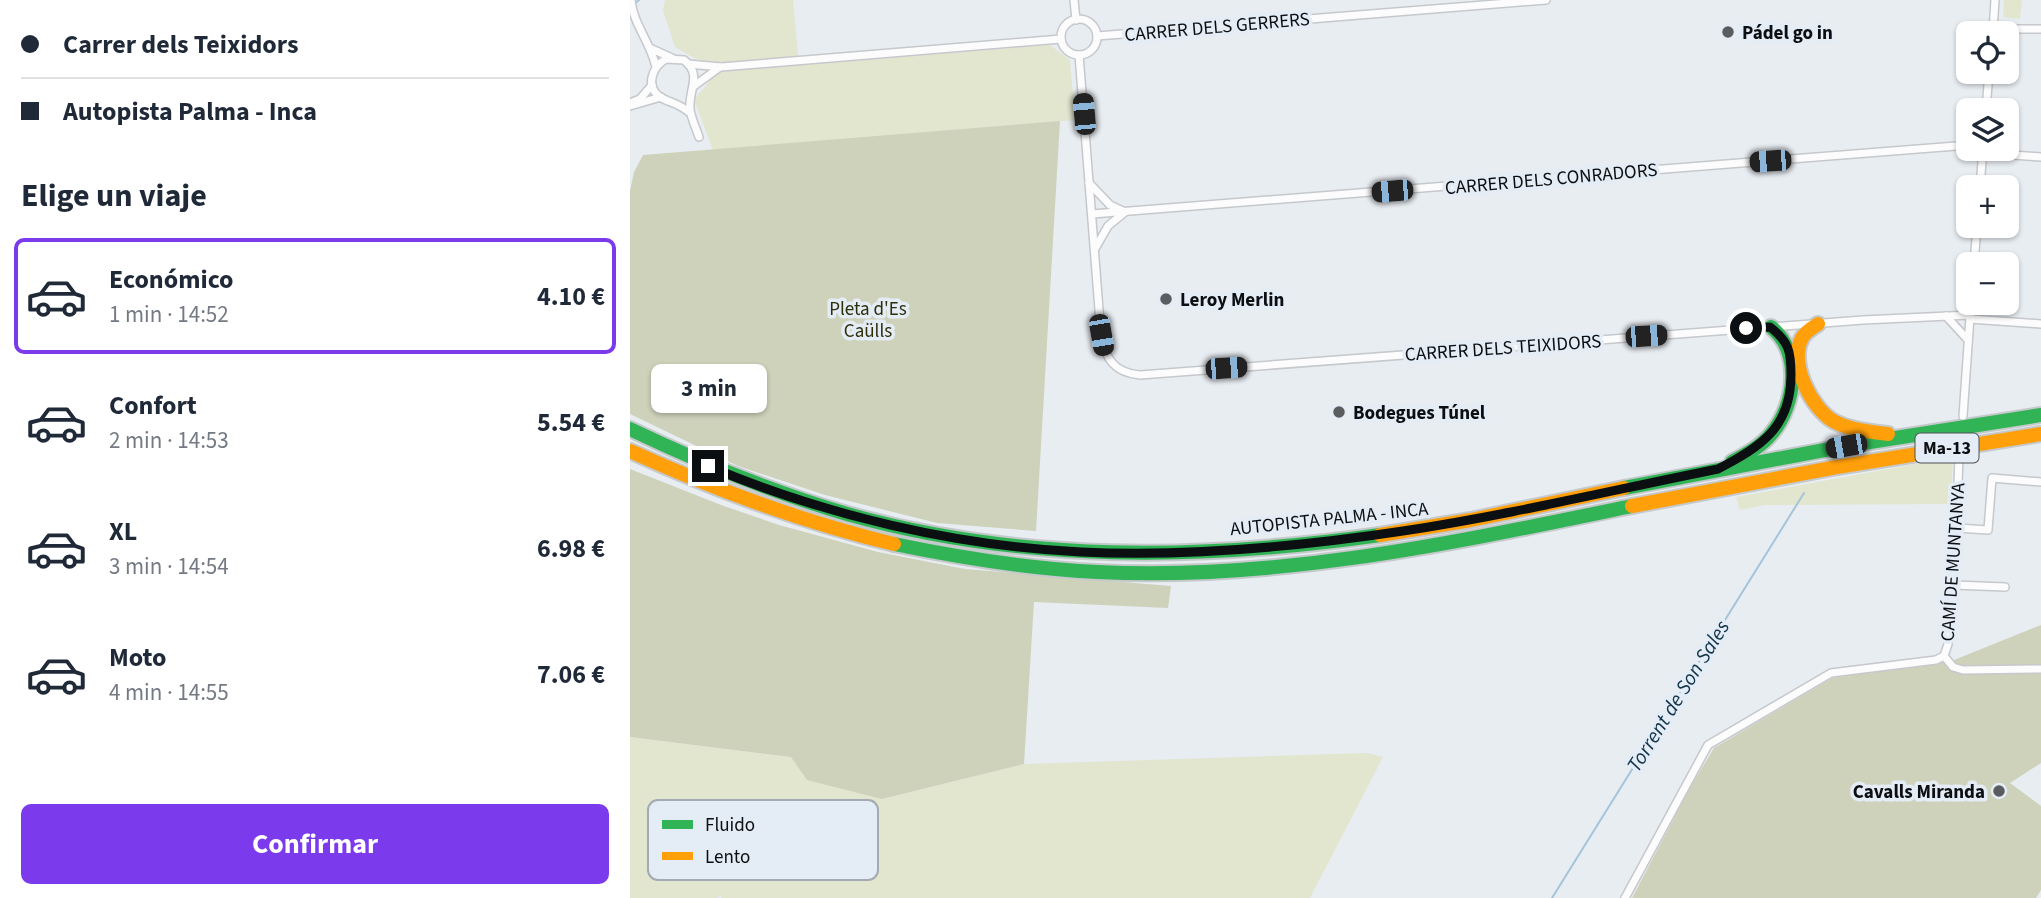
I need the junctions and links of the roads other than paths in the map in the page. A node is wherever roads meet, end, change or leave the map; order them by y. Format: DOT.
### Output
graph roads {
  1 [pos="631,0"];
  2 [pos="1074,0"];
  3 [pos="1546,0"];
  4 [pos="1995,0"];
  5 [pos="1494,2"];
  6 [pos="1076,20"];
  7 [pos="1994,21"];
  8 [pos="2041,29"];
  9 [pos="2019,30"];
  10 [pos="1097,36"];
  11 [pos="1061,39"];
  12 [pos="652,49"];
  13 [pos="1079,55"];
  14 [pos="672,58"];
  15 [pos="688,64"];
  16 [pos="656,66"];
  17 [pos="721,66"];
  18 [pos="652,85"];
  19 [pos="692,90"];
  20 [pos="661,97"];
  21 [pos="674,101"];
  22 [pos="630,104"];
  23 [pos="690,113"];
  24 [pos="699,138"];
  25 [pos="1956,146"];
  26 [pos="2019,155"];
  27 [pos="2041,157"];
  28 [pos="1089,183"];
  29 [pos="1125,212"];
  30 [pos="1092,214"];
  31 [pos="1095,251"];
  32 [pos="1946,316"];
  33 [pos="1970,317"];
  34 [pos="1818,324"];
  35 [pos="2041,324"];
  36 [pos="1770,327"];
  37 [pos="1968,340"];
  38 [pos="2041,415"];
  39 [pos="1964,416"];
  40 [pos="630,420"];
  41 [pos="630,429"];
  42 [pos="2041,434"];
  43 [pos="1903,436"];
  44 [pos="657,443"];
  45 [pos="630,450"];
  46 [pos="1959,457"];
  47 [pos="630,460"];
  48 [pos="664,467"];
  49 [pos="1718,469"];
  50 [pos="2041,482"];
  51 [pos="1957,528"];
  52 [pos="1954,585"];
  53 [pos="2005,587"];
  54 [pos="1944,656"];
  55 [pos="2041,668"];
  56 [pos="1625,898"];
  1 -- 12 [label="street"];
  2 -- 6 [label="street"];
  3 -- 5 [label="street, CARRER DELS GERRERS"];
  4 -- 7 [label="street"];
  5 -- 10 [label="street, CARRER DELS GERRERS"];
  6 -- 10 [label="street"];
  6 -- 11 [label="street"];
  8 -- 9 [label="street"];
  10 -- 13 [label="street"];
  11 -- 13 [label="street"];
  11 -- 17 [label="street"];
  12 -- 14 [label="street"];
  12 -- 16 [label="street"];
  13 -- 28 [label="street"];
  14 -- 15 [label="street"];
  14 -- 16 [label="street"];
  15 -- 17 [label="street"];
  15 -- 19 [label="street"];
  16 -- 18 [label="street"];
  17 -- 19 [label="street"];
  18 -- 20 [label="street"];
  18 -- 22 [label="street"];
  19 -- 21 [label="street"];
  19 -- 23 [label="street"];
  20 -- 21 [label="street"];
  20 -- 22 [label="street"];
  21 -- 23 [label="street"];
  23 -- 24 [label="street"];
  25 -- 29 [label="street, CARRER DELS CONRADORS"];
  26 -- 27 [label="street"];
  28 -- 29 [label="street"];
  28 -- 30 [label="street"];
  29 -- 30 [label="street, CARRER DELS CONRADORS"];
  29 -- 31 [label="street"];
  30 -- 31 [label="street"];
  31 -- 36 [label="street, CARRER DELS TEIXIDORS"];
  32 -- 33 [label="street, CARRER DELS TEIXIDORS"];
  32 -- 34 [label="street, CARRER DELS TEIXIDORS"];
  32 -- 37 [label="street"];
  33 -- 35 [label="street, CARRER DELS TEIXIDORS"];
  33 -- 37 [label="street"];
  34 -- 36 [label="street, CARRER DELS TEIXIDORS"];
  34 -- 43 [label="highway"];
  36 -- 49 [label="highway"];
  37 -- 39 [label="street"];
  38 -- 43 [label="highway, AUTOPISTA PALMA - INCA / Ma-13"];
  40 -- 44 [label="highway"];
  41 -- 44 [label="highway, AUTOPISTA PALMA - INCA / Ma-13"];
  42 -- 48 [label="highway, AUTOPISTA PALMA - INCA / Ma-13"];
  43 -- 49 [label="highway, AUTOPISTA PALMA - INCA / Ma-13"];
  44 -- 49 [label="highway, AUTOPISTA PALMA - INCA / Ma-13"];
  45 -- 48 [label="highway, AUTOPISTA PALMA - INCA / Ma-13"];
  46 -- 51 [label="street, CAMÍ DE MUNTANYA"];
  47 -- 48 [label="highway"];
  50 -- 51 [label="street"];
  51 -- 52 [label="street, CAMÍ DE MUNTANYA"];
  52 -- 53 [label="street"];
  52 -- 54 [label="street, CAMÍ DE MUNTANYA"];
  54 -- 55 [label="street"];
  54 -- 56 [label="street, CAMÍ DE MUNTANYA"];
}
